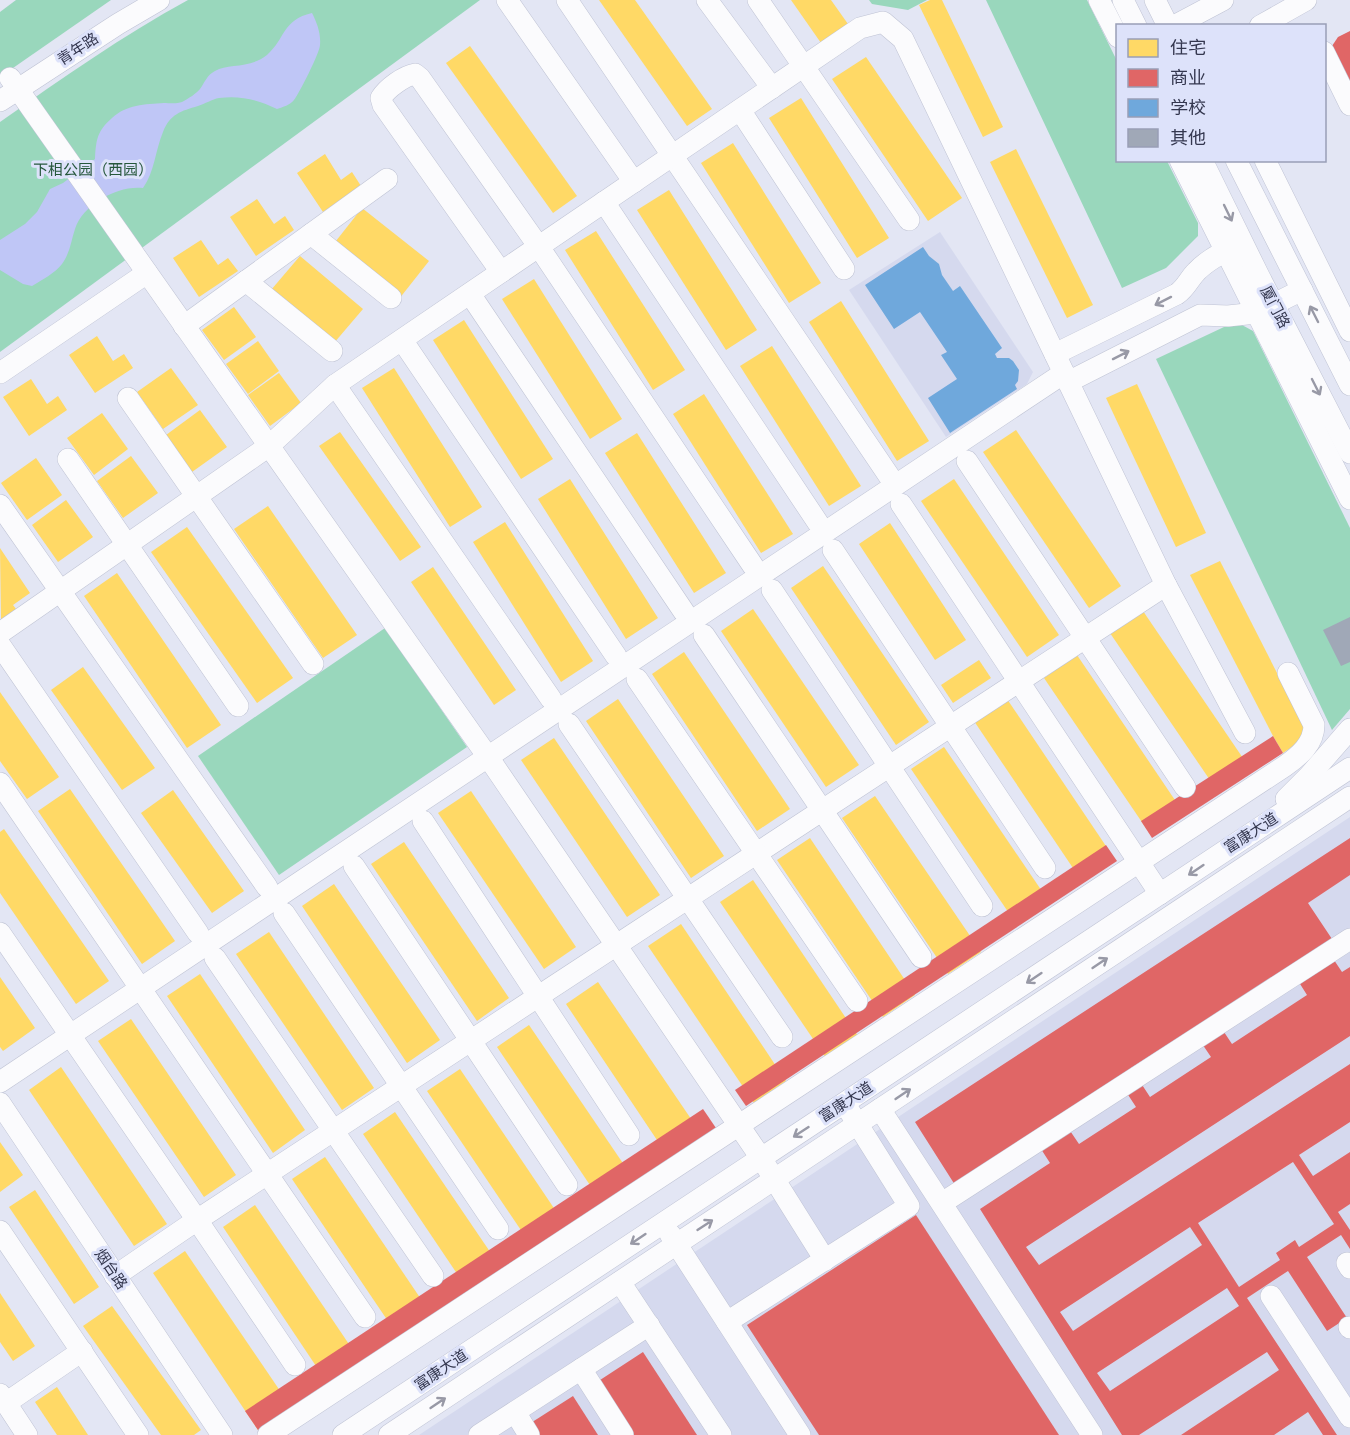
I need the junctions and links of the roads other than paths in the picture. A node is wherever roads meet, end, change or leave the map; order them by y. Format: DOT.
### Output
graph roads {
  1 [pos="131,0"];
  2 [pos="159,0"];
  3 [pos="507,0"];
  4 [pos="567,0"];
  5 [pos="707,0"];
  6 [pos="758,0"];
  7 [pos="1099,0"];
  8 [pos="1123,0"];
  9 [pos="1155,0"];
  10 [pos="1306,0"];
  11 [pos="1217,2"];
  12 [pos="1187,17"];
  13 [pos="1135,24"];
  14 [pos="1167,24"];
  15 [pos="1264,24"];
  16 [pos="1116,34"];
  17 [pos="1326,56"];
  18 [pos="803,67"];
  19 [pos="7,88"];
  20 [pos="772,88"];
  21 [pos="1350,105"];
  22 [pos="740,110"];
  23 [pos="674,155"];
  24 [pos="1181,162"];
  25 [pos="1203,162"];
  26 [pos="1237,162"];
  27 [pos="1266,162"];
  28 [pos="387,178"];
  29 [pos="634,182"];
  30 [pos="604,202"];
  31 [pos="909,220"];
  32 [pos="311,234"];
  33 [pos="539,247"];
  34 [pos="1234,247"];
  35 [pos="844,269"];
  36 [pos="501,272"];
  37 [pos="147,273"];
  38 [pos="246,281"];
  39 [pos="1185,287"];
  40 [pos="1302,290"];
  41 [pos="470,294"];
  42 [pos="391,298"];
  43 [pos="1264,309"];
  44 [pos="1200,315"];
  45 [pos="184,326"];
  46 [pos="1350,331"];
  47 [pos="402,340"];
  48 [pos="332,351"];
  49 [pos="1063,370"];
  50 [pos="0,373"];
  51 [pos="335,385"];
  52 [pos="1350,385"];
  53 [pos="128,398"];
  54 [pos="269,446"];
  55 [pos="1350,453"];
  56 [pos="68,459"];
  57 [pos="967,460"];
  58 [pos="889,476"];
  59 [pos="197,496"];
  60 [pos="1350,499"];
  61 [pos="902,504"];
  62 [pos="0,505"];
  63 [pos="818,523"];
  64 [pos="127,545"];
  65 [pos="833,550"];
  66 [pos="753,566"];
  67 [pos="1166,585"];
  68 [pos="772,590"];
  69 [pos="61,591"];
  70 [pos="684,612"];
  71 [pos="0,633"];
  72 [pos="704,635"];
  73 [pos="1086,638"];
  74 [pos="0,645"];
  75 [pos="616,656"];
  76 [pos="313,664"];
  77 [pos="1288,673"];
  78 [pos="637,679"];
  79 [pos="1019,681"];
  80 [pos="551,699"];
  81 [pos="238,706"];
  82 [pos="569,724"];
  83 [pos="951,726"];
  84 [pos="1350,729"];
  85 [pos="1245,733"];
  86 [pos="488,757"];
  87 [pos="889,766"];
  88 [pos="1350,768"];
  89 [pos="0,783"];
  90 [pos="1185,787"];
  91 [pos="1350,796"];
  92 [pos="1350,806"];
  93 [pos="822,810"];
  94 [pos="423,821"];
  95 [pos="1251,833"];
  96 [pos="1266,852"];
  97 [pos="755,854"];
  98 [pos="1139,862"];
  99 [pos="354,866"];
  100 [pos="1046,868"];
  101 [pos="267,887"];
  102 [pos="1160,894"];
  103 [pos="687,898"];
  104 [pos="982,906"];
  105 [pos="284,913"];
  106 [pos="0,933"];
  107 [pos="198,933"];
  108 [pos="1350,939"];
  109 [pos="615,946"];
  110 [pos="921,957"];
  111 [pos="215,958"];
  112 [pos="142,988"];
  113 [pos="538,996"];
  114 [pos="857,1001"];
  115 [pos="70,1035"];
  116 [pos="782,1037"];
  117 [pos="471,1040"];
  118 [pos="0,1082"];
  119 [pos="402,1086"];
  120 [pos="844,1103"];
  121 [pos="0,1104"];
  122 [pos="880,1110"];
  123 [pos="857,1125"];
  124 [pos="739,1126"];
  125 [pos="333,1131"];
  126 [pos="629,1136"];
  127 [pos="761,1158"];
  128 [pos="268,1174"];
  129 [pos="775,1179"];
  130 [pos="567,1185"];
  131 [pos="942,1203"];
  132 [pos="197,1220"];
  133 [pos="663,1223"];
  134 [pos="498,1229"];
  135 [pos="0,1231"];
  136 [pos="677,1244"];
  137 [pos="825,1260"];
  138 [pos="115,1276"];
  139 [pos="433,1276"];
  140 [pos="620,1282"];
  141 [pos="1271,1296"];
  142 [pos="365,1317"];
  143 [pos="727,1322"];
  144 [pos="649,1325"];
  145 [pos="82,1352"];
  146 [pos="295,1365"];
  147 [pos="581,1369"];
  148 [pos="3,1399"];
  149 [pos="515,1412"];
  150 [pos="1349,1415"];
  151 [pos="27,1435"];
  152 [pos="138,1435"];
  153 [pos="222,1435"];
  154 [pos="268,1435"];
  155 [pos="343,1435"];
  156 [pos="389,1435"];
  157 [pos="479,1435"];
  158 [pos="529,1435"];
  159 [pos="623,1435"];
  160 [pos="721,1435"];
  161 [pos="800,1435"];
  162 [pos="1092,1435"];
  1 -- 19 [label="street, 青年路"];
  2 -- 19 [label="street, 青年路"];
  3 -- 29 [label="street"];
  4 -- 23 [label="street"];
  5 -- 20 [label="street"];
  6 -- 18 [label="street"];
  7 -- 16 [label="street"];
  8 -- 13 [label="street"];
  9 -- 14 [label="street"];
  10 -- 15 [label="street"];
  11 -- 12 [label="street"];
  17 -- 21 [label="street"];
  18 -- 20 [label="street"];
  18 -- 31 [label="street"];
  18 -- 49 [label="street"];
  19 -- 37 [label="street"];
  20 -- 22 [label="street"];
  22 -- 23 [label="street"];
  22 -- 35 [label="street"];
  23 -- 29 [label="street"];
  23 -- 58 [label="street"];
  24 -- 34 [label="street"];
  25 -- 34 [label="street, 厦门路, one-way"];
  26 -- 40 [label="street, 厦门路"];
  27 -- 46 [label="street"];
  28 -- 32 [label="street"];
  29 -- 30 [label="street"];
  30 -- 33 [label="street"];
  30 -- 63 [label="street"];
  32 -- 38 [label="street"];
  32 -- 42 [label="street"];
  33 -- 36 [label="street"];
  33 -- 36 [label="street"];
  33 -- 66 [label="street"];
  34 -- 39 [label="street"];
  34 -- 43 [label="street, 厦门路"];
  36 -- 41 [label="street"];
  37 -- 45 [label="street"];
  37 -- 50 [label="street"];
  38 -- 45 [label="street"];
  38 -- 48 [label="street"];
  39 -- 44 [label="street"];
  39 -- 49 [label="street, one-way"];
  40 -- 43 [label="street"];
  52 -- 40 [label="street, 厦门路, one-way"];
  41 -- 47 [label="street"];
  41 -- 70 [label="street"];
  43 -- 44 [label="street"];
  43 -- 55 [label="street, 厦门路, one-way"];
  43 -- 60 [label="street"];
  49 -- 44 [label="street, one-way"];
  45 -- 54 [label="street"];
  47 -- 51 [label="street"];
  47 -- 75 [label="street"];
  49 -- 67 [label="street"];
  49 -- 86 [label="street"];
  51 -- 54 [label="street"];
  51 -- 80 [label="street"];
  53 -- 59 [label="street"];
  54 -- 59 [label="street"];
  54 -- 86 [label="street"];
  56 -- 64 [label="street"];
  57 -- 73 [label="street"];
  59 -- 64 [label="street"];
  59 -- 76 [label="street"];
  61 -- 79 [label="street"];
  62 -- 69 [label="street"];
  64 -- 69 [label="street"];
  64 -- 81 [label="street"];
  65 -- 83 [label="street"];
  67 -- 73 [label="street"];
  67 -- 85 [label="street"];
  68 -- 87 [label="street"];
  69 -- 71 [label="street"];
  69 -- 101 [label="street"];
  72 -- 93 [label="street"];
  73 -- 79 [label="street"];
  73 -- 90 [label="street"];
  74 -- 107 [label="street"];
  77 -- 98 [label="street"];
  78 -- 97 [label="street"];
  79 -- 83 [label="street"];
  79 -- 98 [label="street"];
  82 -- 103 [label="street"];
  83 -- 87 [label="street"];
  83 -- 100 [label="street"];
  84 -- 95 [label="street"];
  86 -- 109 [label="street"];
  86 -- 112 [label="street"];
  87 -- 93 [label="street"];
  87 -- 104 [label="street"];
  88 -- 95 [label="street, 富康大道"];
  89 -- 112 [label="street"];
  91 -- 96 [label="street, 富康大道"];
  92 -- 96 [label="street"];
  93 -- 97 [label="street"];
  93 -- 110 [label="street"];
  94 -- 113 [label="street"];
  95 -- 102 [label="street, 富康大道, one-way"];
  122 -- 96 [label="street, 富康大道, one-way"];
  97 -- 103 [label="street"];
  97 -- 114 [label="street"];
  98 -- 102 [label="street"];
  98 -- 124 [label="street"];
  99 -- 117 [label="street"];
  102 -- 120 [label="street, 富康大道, one-way"];
  103 -- 109 [label="street"];
  103 -- 116 [label="street"];
  105 -- 119 [label="street"];
  106 -- 115 [label="street"];
  108 -- 131 [label="street"];
  109 -- 113 [label="street"];
  109 -- 124 [label="street"];
  111 -- 125 [label="street"];
  112 -- 115 [label="street"];
  112 -- 128 [label="street"];
  113 -- 117 [label="street"];
  113 -- 126 [label="street"];
  115 -- 118 [label="street"];
  115 -- 132 [label="street"];
  117 -- 119 [label="street"];
  117 -- 130 [label="street"];
  119 -- 125 [label="street"];
  119 -- 134 [label="street"];
  120 -- 123 [label="street"];
  120 -- 127 [label="street, 富康大道, one-way"];
  121 -- 138 [label="street, 烟台路"];
  122 -- 123 [label="street, 富康大道"];
  122 -- 131 [label="street"];
  123 -- 129 [label="street, 富康大道"];
  123 -- 137 [label="street"];
  124 -- 127 [label="street"];
  124 -- 154 [label="street"];
  125 -- 128 [label="street"];
  125 -- 139 [label="street"];
  127 -- 129 [label="street"];
  127 -- 133 [label="street, 富康大道"];
  128 -- 132 [label="street"];
  128 -- 142 [label="street"];
  136 -- 129 [label="street, 富康大道, one-way"];
  129 -- 137 [label="street"];
  131 -- 162 [label="street"];
  132 -- 138 [label="street"];
  132 -- 146 [label="street"];
  133 -- 136 [label="street"];
  133 -- 155 [label="street, 富康大道, one-way"];
  135 -- 145 [label="street"];
  136 -- 140 [label="street, 富康大道"];
  136 -- 143 [label="street"];
  137 -- 143 [label="street"];
  138 -- 153 [label="street, 烟台路"];
  140 -- 144 [label="street"];
  156 -- 140 [label="street, 富康大道, one-way"];
  141 -- 150 [label="street"];
  143 -- 161 [label="street"];
  144 -- 147 [label="street"];
  144 -- 160 [label="street"];
  145 -- 148 [label="street"];
  145 -- 152 [label="street"];
  147 -- 149 [label="street"];
  147 -- 159 [label="street"];
  148 -- 151 [label="street"];
  149 -- 157 [label="street"];
  149 -- 158 [label="street"];
}
